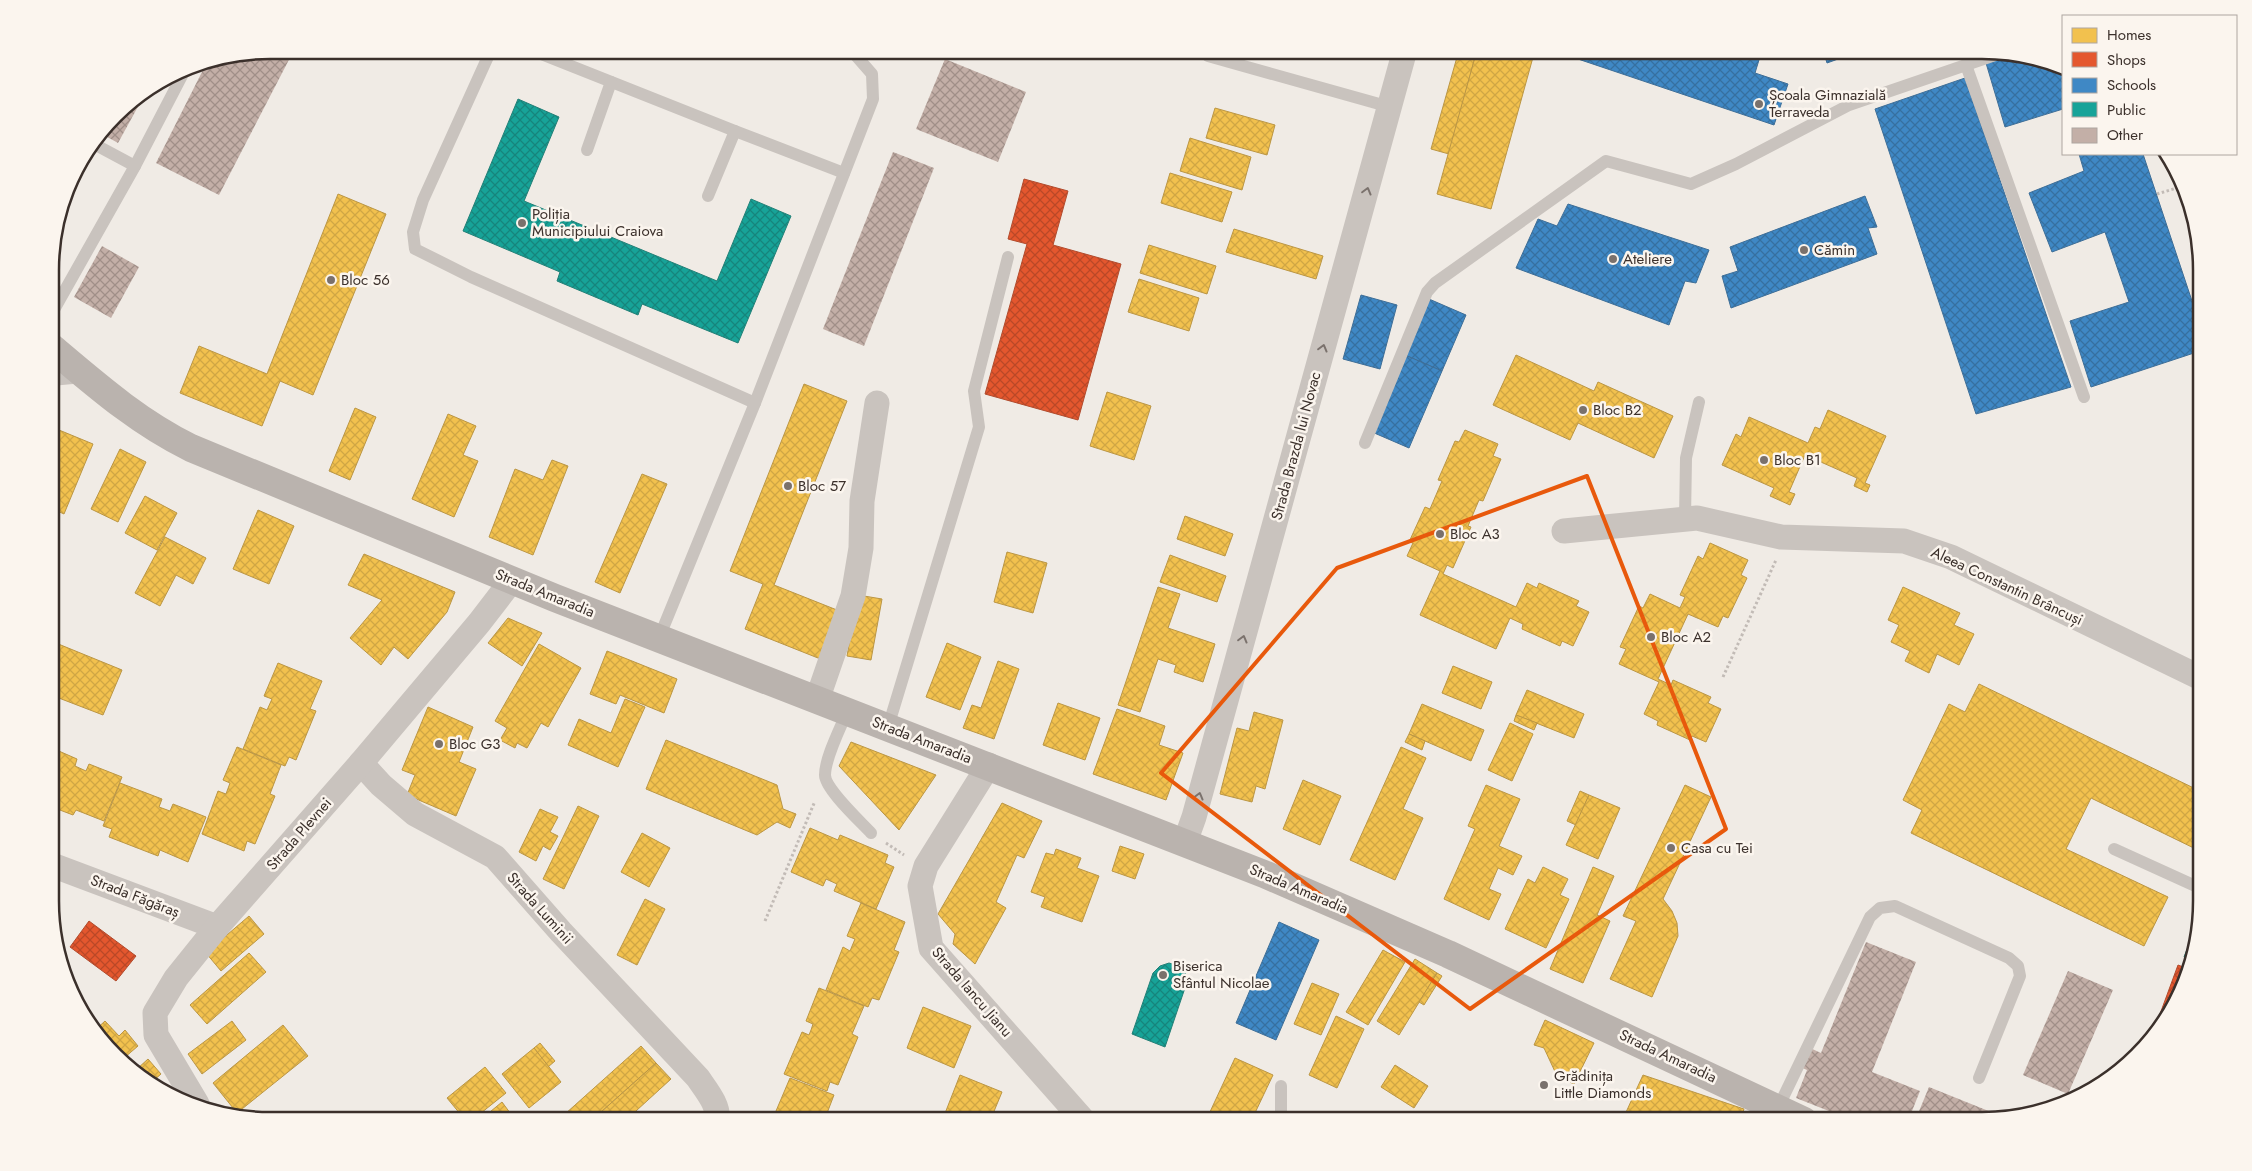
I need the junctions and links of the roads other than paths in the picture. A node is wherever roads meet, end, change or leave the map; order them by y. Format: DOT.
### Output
graph roads {
  1 [pos="487,59"];
  2 [pos="554,59"];
  3 [pos="859,59"];
  4 [pos="1219,59"];
  5 [pos="1403,59"];
  6 [pos="1983,59"];
  7 [pos="1966,65"];
  8 [pos="181,78"];
  9 [pos="611,82"];
  10 [pos="1390,107"];
  11 [pos="735,131"];
  12 [pos="98,146"];
  13 [pos="587,150"];
  14 [pos="135,166"];
  15 [pos="844,173"];
  16 [pos="708,196"];
  17 [pos="1008,257"];
  18 [pos="59,301"];
  19 [pos="59,354"];
  20 [pos="86,376"];
  21 [pos="59,379"];
  22 [pos="2084,397"];
  23 [pos="1699,402"];
  24 [pos="755,403"];
  25 [pos="877,403"];
  26 [pos="1366,442"];
  27 [pos="1685,519"];
  28 [pos="1564,531"];
  29 [pos="512,580"];
  30 [pos="659,638"];
  31 [pos="2193,674"];
  32 [pos="817,700"];
  33 [pos="847,712"];
  34 [pos="888,727"];
  35 [pos="361,764"];
  36 [pos="988,765"];
  37 [pos="871,833"];
  38 [pos="1185,842"];
  39 [pos="2114,850"];
  40 [pos="59,868"];
  41 [pos="2193,885"];
  42 [pos="217,927"];
  43 [pos="1979,1078"];
  44 [pos="1281,1086"];
  45 [pos="193,1098"];
  46 [pos="1778,1108"];
  47 [pos="716,1112"];
  48 [pos="1076,1112"];
  49 [pos="1282,1112"];
  50 [pos="1786,1112"];
  1 -- 24 [label="lane"];
  2 -- 9 [label="lane"];
  3 -- 15 [label="lane"];
  4 -- 10 [label="lane"];
  5 -- 10 [label="street, Strada Brazda lui Novac"];
  6 -- 7 [label="lane"];
  7 -- 22 [label="lane"];
  7 -- 26 [label="lane"];
  8 -- 14 [label="lane"];
  9 -- 11 [label="lane"];
  9 -- 13 [label="lane"];
  38 -- 10 [label="street, Strada Brazda lui Novac, one-way"];
  11 -- 15 [label="lane"];
  11 -- 16 [label="lane"];
  12 -- 14 [label="lane"];
  14 -- 18 [label="lane"];
  15 -- 24 [label="lane"];
  17 -- 34 [label="lane"];
  19 -- 20 [label="main road, Strada Amaradia"];
  20 -- 21 [label="lane"];
  20 -- 29 [label="main road, Strada Amaradia"];
  23 -- 27 [label="lane"];
  24 -- 30 [label="lane"];
  25 -- 32 [label="street"];
  27 -- 28 [label="street, Aleea Constantin Brâncuși"];
  27 -- 31 [label="street, Aleea Constantin Brâncuși"];
  29 -- 30 [label="main road, Strada Amaradia"];
  29 -- 35 [label="street, Strada Plevnei"];
  30 -- 32 [label="main road, Strada Amaradia"];
  32 -- 33 [label="main road, Strada Amaradia"];
  33 -- 34 [label="main road, Strada Amaradia"];
  33 -- 37 [label="lane"];
  34 -- 36 [label="main road, Strada Amaradia"];
  35 -- 42 [label="street, Strada Plevnei"];
  35 -- 47 [label="street, Strada Luminii"];
  36 -- 38 [label="main road, Strada Amaradia"];
  36 -- 48 [label="street, Strada Iancu Jianu"];
  38 -- 46 [label="main road, Strada Amaradia"];
  39 -- 41 [label="lane"];
  40 -- 42 [label="street, Strada Făgăraș"];
  42 -- 45 [label="street, Strada Plevnei"];
  43 -- 46 [label="lane"];
  44 -- 49 [label="lane"];
  46 -- 50 [label="main road, Strada Amaradia"];
}
